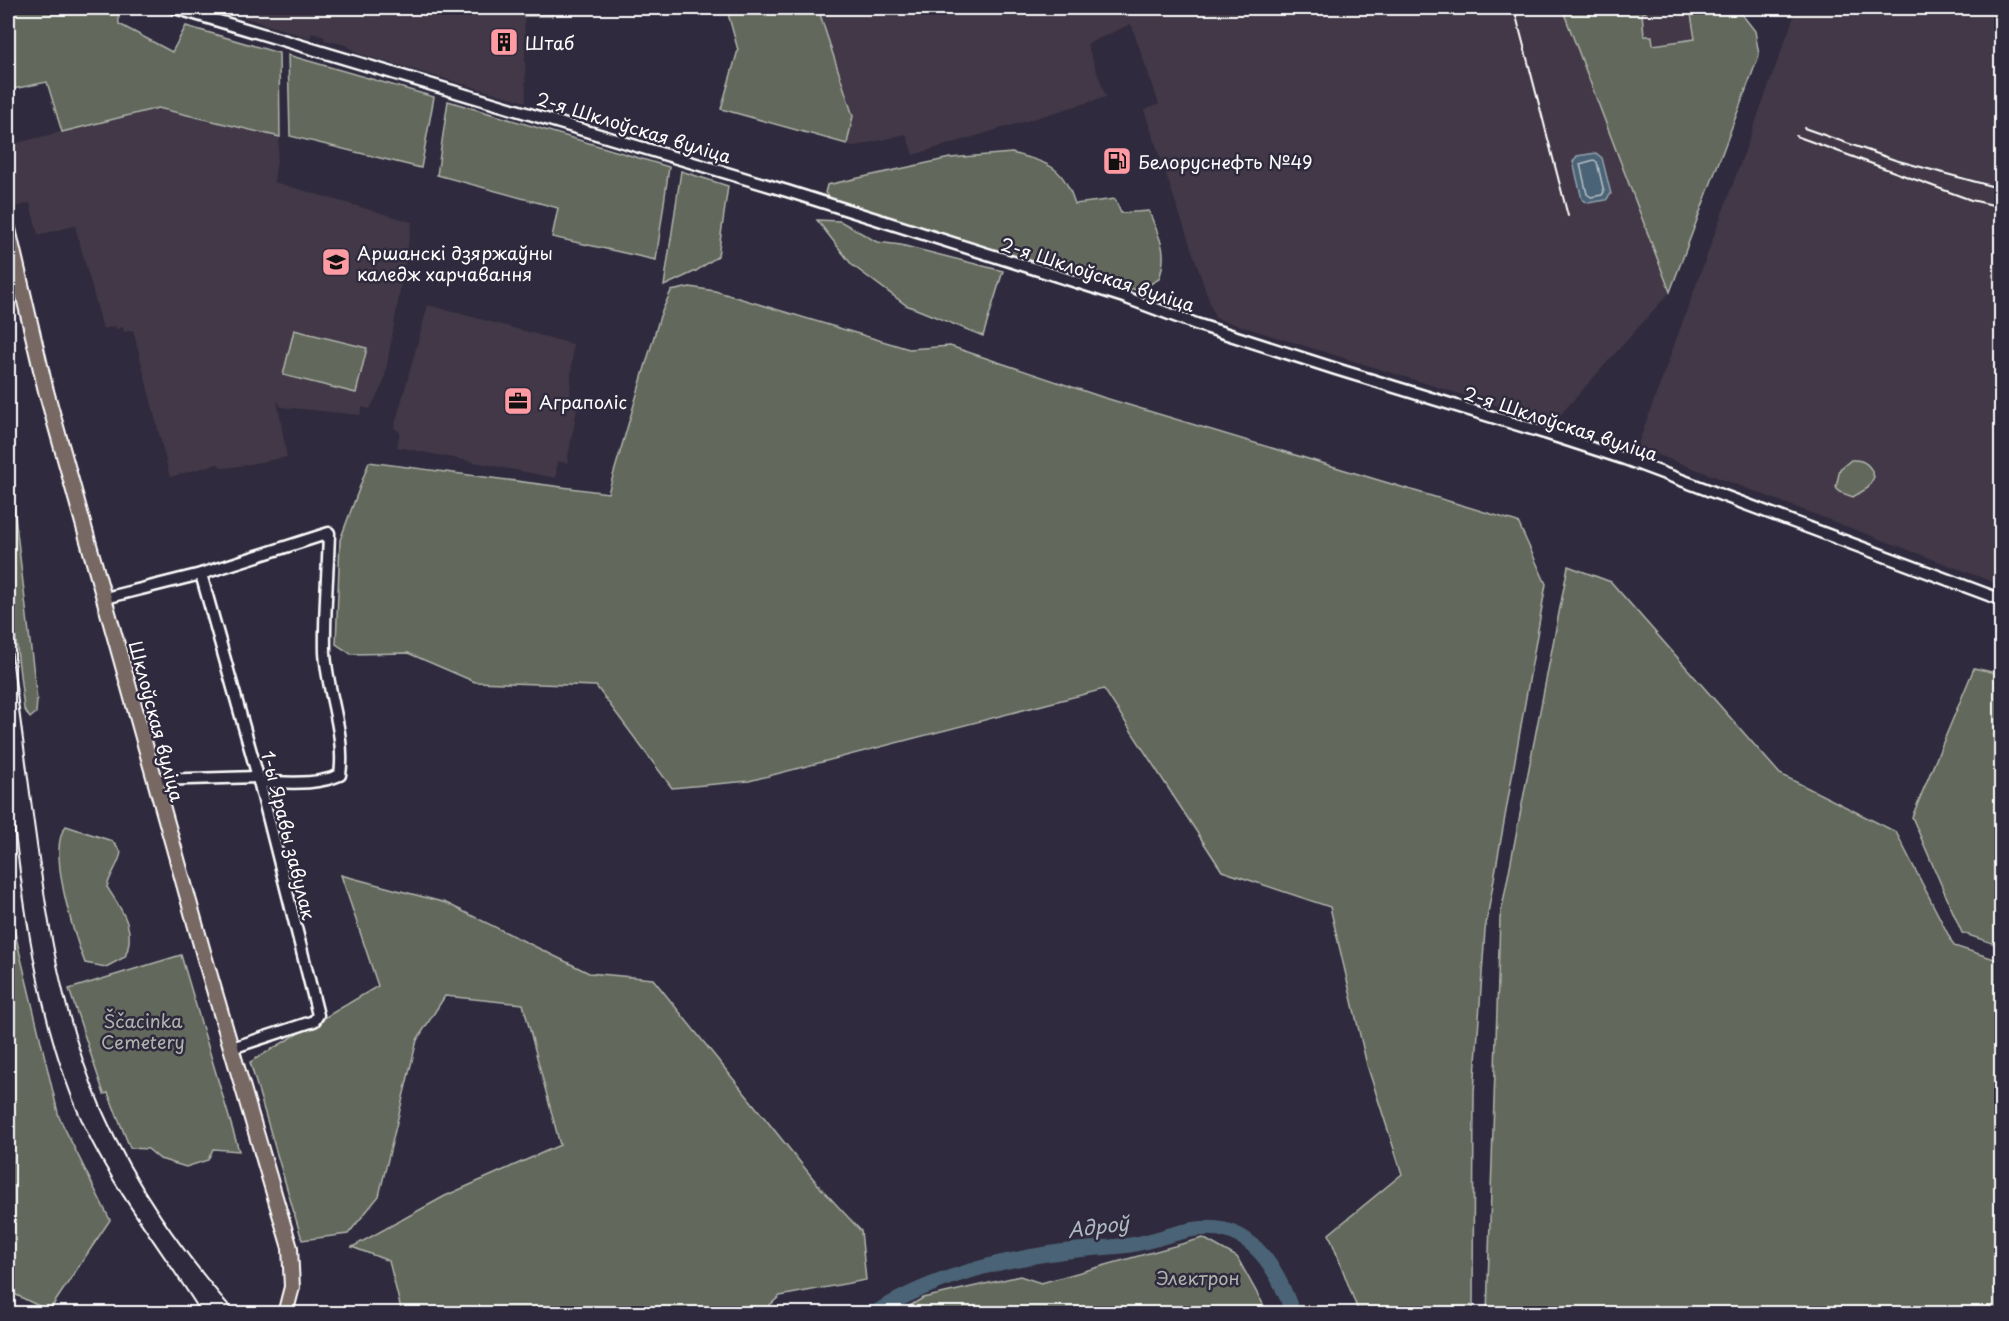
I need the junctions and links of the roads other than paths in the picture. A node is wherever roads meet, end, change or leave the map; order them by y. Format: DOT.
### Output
graph roads {
  1 [pos="175,8"];
  2 [pos="8,229"];
  3 [pos="201,574"];
  4 [pos="105,598"];
  5 [pos="2001,600"];
  6 [pos="258,779"];
  7 [pos="154,780"];
  8 [pos="232,1048"];
  9 [pos="285,1314"];
  1 -- 5 [label="street, 2-я Шклоўская вуліца"];
  2 -- 4 [label="main road, Шклоўская вуліца"];
  3 -- 4 [label="street"];
  3 -- 6 [label="street, 1-ы Яравы завулак"];
  3 -- 6 [label="street"];
  4 -- 7 [label="main road, Шклоўская вуліца"];
  6 -- 7 [label="street"];
  6 -- 8 [label="street, 1-ы Яравы завулак"];
  7 -- 8 [label="main road, Шклоўская вуліца"];
  8 -- 9 [label="main road, Шклоўская вуліца"];
}
